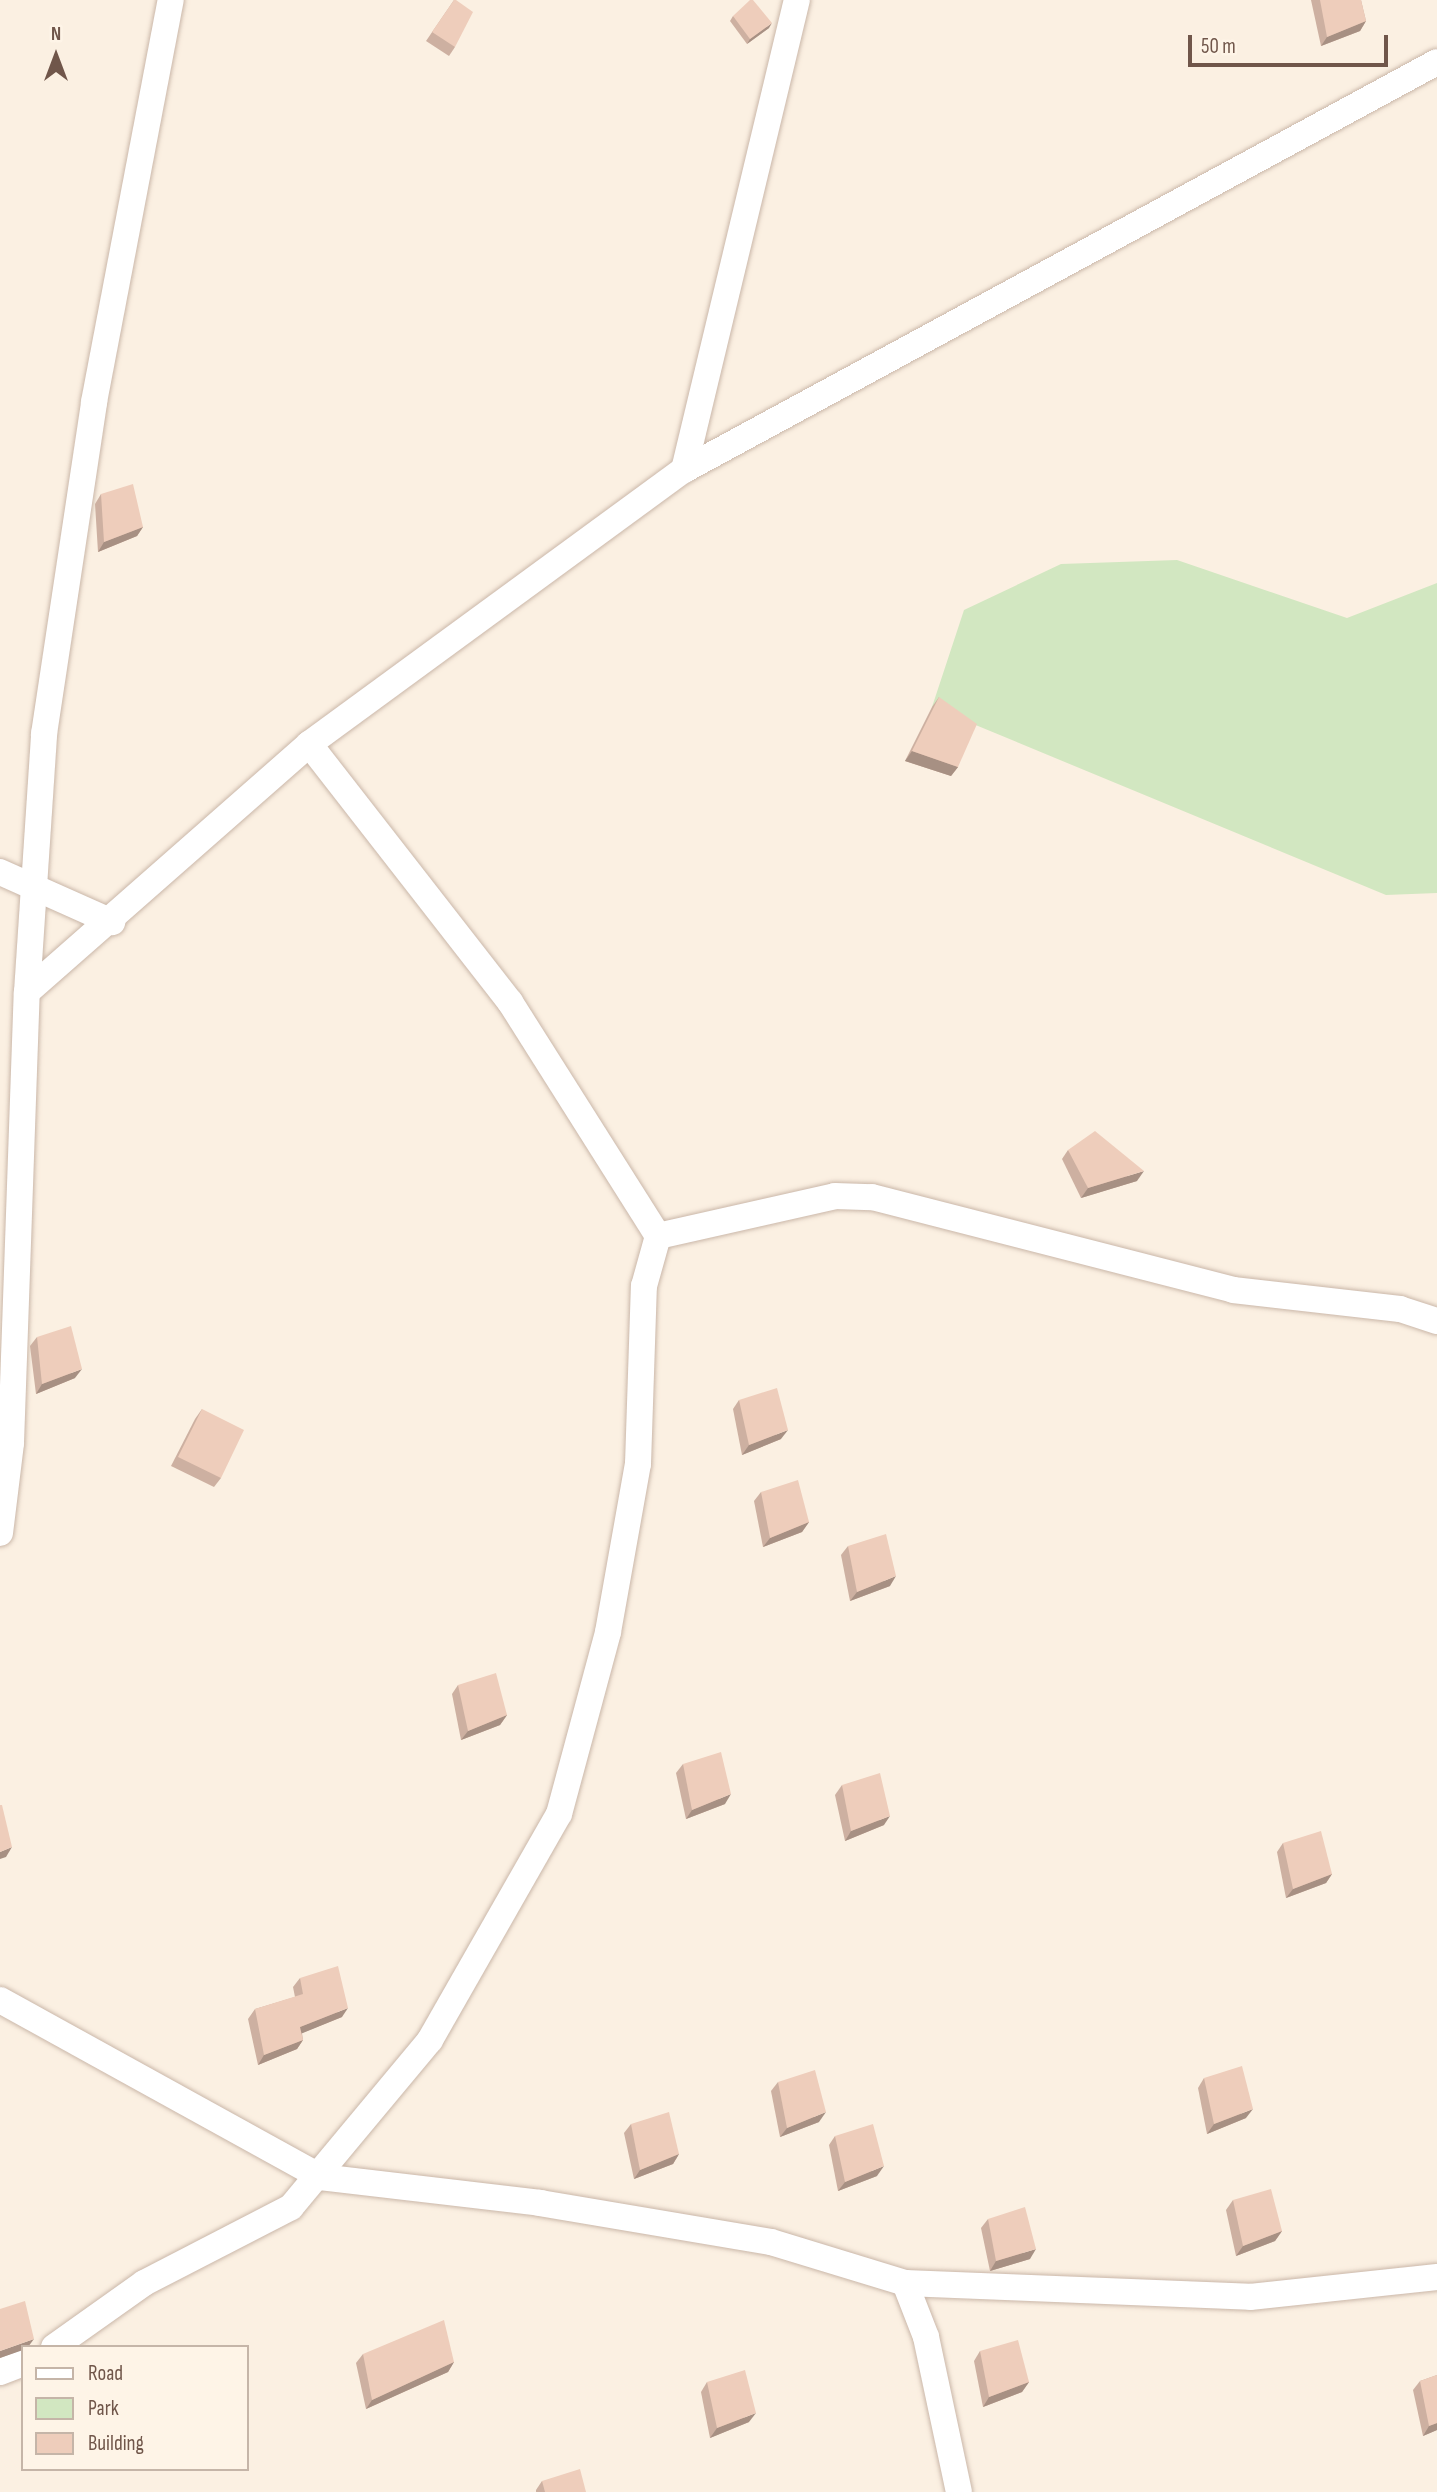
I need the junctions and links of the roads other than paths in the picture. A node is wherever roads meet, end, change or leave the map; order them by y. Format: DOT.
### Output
graph roads {
  1 [pos="171,0"];
  2 [pos="797,0"];
  3 [pos="1437,62"];
  4 [pos="684,470"];
  5 [pos="309,744"];
  6 [pos="0,872"];
  7 [pos="34,886"];
  8 [pos="112,922"];
  9 [pos="27,992"];
  10 [pos="657,1236"];
  11 [pos="1437,1321"];
  12 [pos="0,1533"];
  13 [pos="0,2000"];
  14 [pos="320,2176"];
  15 [pos="1437,2277"];
  16 [pos="905,2283"];
  17 [pos="57,2345"];
  18 [pos="21,2364"];
  19 [pos="0,2372"];
  20 [pos="959,2492"];
  1 -- 7 [label="street"];
  2 -- 4 [label="street"];
  3 -- 4 [label="street"];
  4 -- 5 [label="street"];
  5 -- 8 [label="street"];
  5 -- 10 [label="street"];
  6 -- 7 [label="street"];
  7 -- 8 [label="street"];
  7 -- 9 [label="street"];
  8 -- 9 [label="street"];
  9 -- 12 [label="street"];
  10 -- 11 [label="street"];
  10 -- 14 [label="street"];
  13 -- 14 [label="street"];
  14 -- 16 [label="street"];
  14 -- 17 [label="street"];
  15 -- 16 [label="street"];
  16 -- 20 [label="street"];
  18 -- 19 [label="street"];
}
